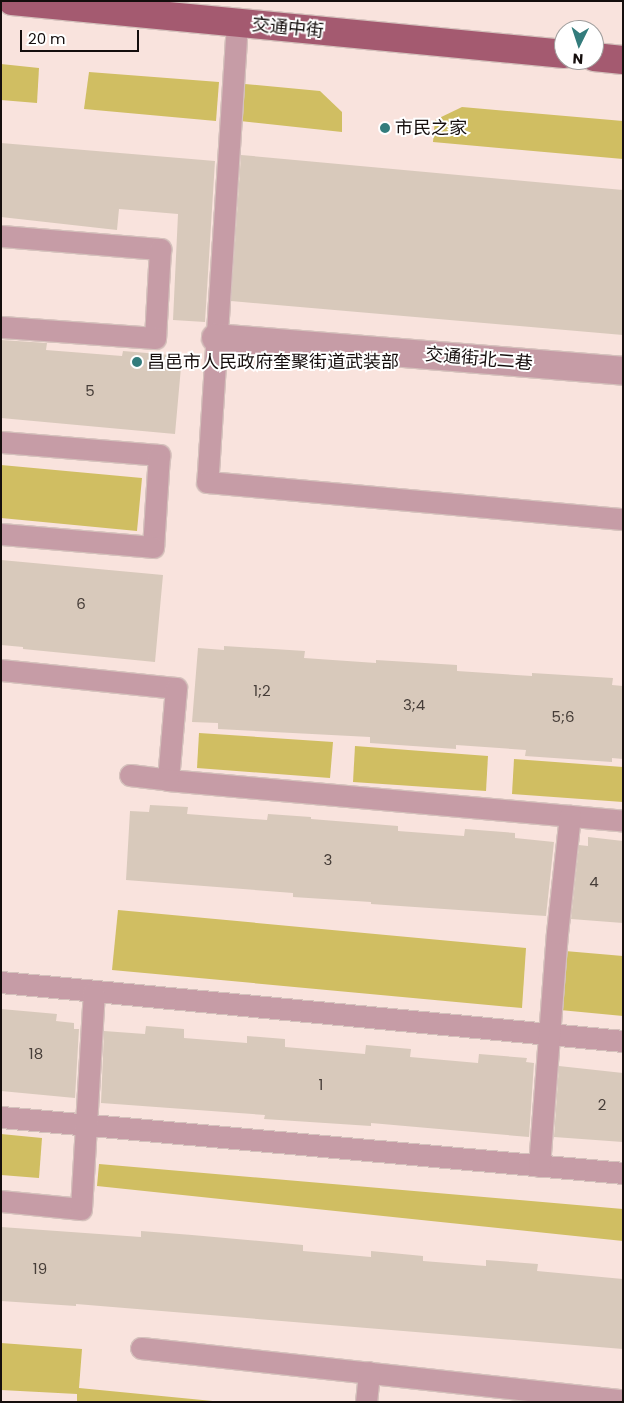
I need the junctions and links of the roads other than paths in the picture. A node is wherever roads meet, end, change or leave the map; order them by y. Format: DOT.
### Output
graph roads {
  1 [pos="12,1"];
  2 [pos="237,23"];
  3 [pos="554,53"];
  4 [pos="604,58"];
  5 [pos="623,60"];
  6 [pos="1,236"];
  7 [pos="1,327"];
  8 [pos="216,338"];
  9 [pos="623,371"];
  10 [pos="1,442"];
  11 [pos="623,519"];
  12 [pos="1,534"];
  13 [pos="1,670"];
  14 [pos="130,775"];
  15 [pos="168,780"];
  16 [pos="570,816"];
  17 [pos="623,821"];
  18 [pos="1,982"];
  19 [pos="94,991"];
  20 [pos="550,1034"];
  21 [pos="623,1041"];
  22 [pos="1,1117"];
  23 [pos="87,1126"];
  24 [pos="539,1166"];
  25 [pos="623,1173"];
  26 [pos="1,1202"];
  27 [pos="141,1348"];
  28 [pos="369,1372"];
  29 [pos="623,1400"];
  30 [pos="366,1402"];
  1 -- 2 [label="main road, 交通中街"];
  2 -- 3 [label="main road, 交通中街"];
  2 -- 8 [label="lane"];
  4 -- 5 [label="main road"];
  6 -- 7 [label="lane"];
  8 -- 9 [label="street, 交通街北二巷"];
  8 -- 11 [label="lane"];
  10 -- 12 [label="lane"];
  13 -- 15 [label="lane"];
  14 -- 15 [label="lane"];
  15 -- 16 [label="lane"];
  16 -- 17 [label="lane"];
  16 -- 20 [label="lane"];
  18 -- 19 [label="lane"];
  19 -- 20 [label="lane"];
  19 -- 23 [label="lane"];
  20 -- 21 [label="lane"];
  20 -- 24 [label="lane"];
  22 -- 23 [label="lane"];
  23 -- 24 [label="lane"];
  23 -- 26 [label="lane"];
  24 -- 25 [label="lane"];
  27 -- 28 [label="lane"];
  28 -- 29 [label="lane"];
  28 -- 30 [label="lane"];
}
